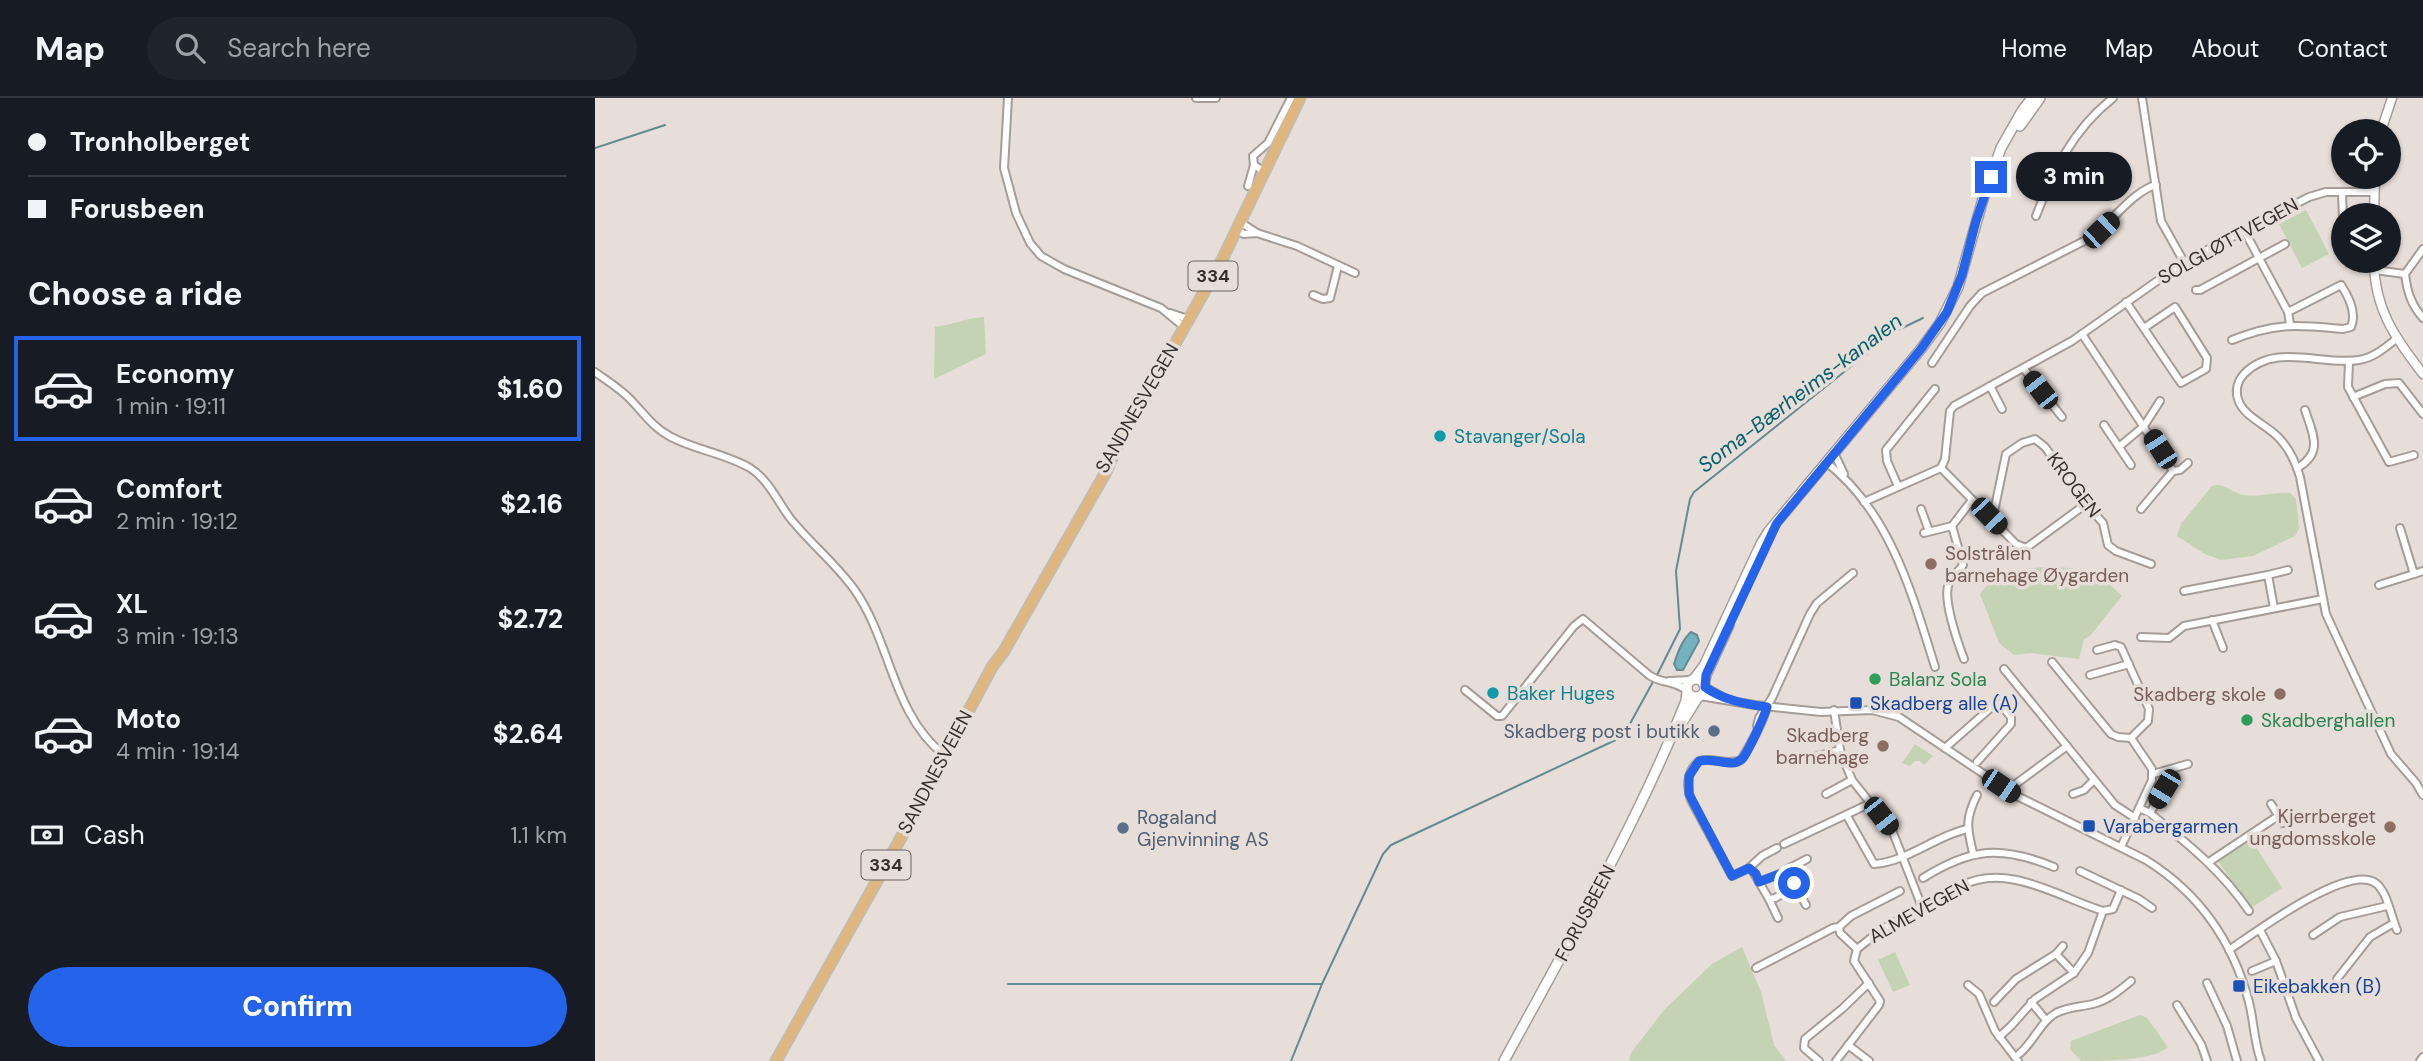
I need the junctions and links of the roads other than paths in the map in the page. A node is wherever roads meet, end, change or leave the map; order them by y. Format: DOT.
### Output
graph roads {
  1 [pos="1008,98"];
  2 [pos="1196,98"];
  3 [pos="1216,98"];
  4 [pos="1291,98"];
  5 [pos="1300,98"];
  6 [pos="2032,98"];
  7 [pos="2040,98"];
  8 [pos="2113,98"];
  9 [pos="2142,98"];
  10 [pos="2392,98"];
  11 [pos="2385,119"];
  12 [pos="1259,168"];
  13 [pos="1991,177"];
  14 [pos="2156,185"];
  15 [pos="1248,186"];
  16 [pos="2374,189"];
  17 [pos="2342,192"];
  18 [pos="2374,192"];
  19 [pos="2342,203"];
  20 [pos="2374,203"];
  21 [pos="2036,215"];
  22 [pos="1238,226"];
  23 [pos="2244,230"];
  24 [pos="2285,244"];
  25 [pos="2423,249"];
  26 [pos="2258,259"];
  27 [pos="2184,262"];
  28 [pos="1338,266"];
  29 [pos="1355,273"];
  30 [pos="2375,273"];
  31 [pos="2401,273"];
  32 [pos="2405,274"];
  33 [pos="2196,290"];
  34 [pos="1313,295"];
  35 [pos="2126,302"];
  36 [pos="2288,312"];
  37 [pos="2423,317"];
  38 [pos="1186,323"];
  39 [pos="2290,324"];
  40 [pos="2144,327"];
  41 [pos="2082,334"];
  42 [pos="2396,339"];
  43 [pos="2232,340"];
  44 [pos="2349,361"];
  45 [pos="1932,363"];
  46 [pos="2020,370"];
  47 [pos="595,372"];
  48 [pos="2423,374"];
  49 [pos="1990,386"];
  50 [pos="1935,389"];
  51 [pos="2353,397"];
  52 [pos="2160,401"];
  53 [pos="2002,409"];
  54 [pos="2305,410"];
  55 [pos="2423,414"];
  56 [pos="2062,417"];
  57 [pos="2104,425"];
  58 [pos="2144,426"];
  59 [pos="2120,446"];
  60 [pos="1116,449"];
  61 [pos="1834,453"];
  62 [pos="2414,455"];
  63 [pos="1826,462"];
  64 [pos="2188,464"];
  65 [pos="2131,465"];
  66 [pos="1941,468"];
  67 [pos="2297,468"];
  68 [pos="2173,471"];
  69 [pos="1845,476"];
  70 [pos="1898,485"];
  71 [pos="1972,500"];
  72 [pos="1864,502"];
  73 [pos="2086,503"];
  74 [pos="1921,509"];
  75 [pos="2141,509"];
  76 [pos="1989,516"];
  77 [pos="1777,523"];
  78 [pos="1952,526"];
  79 [pos="2400,528"];
  80 [pos="2151,564"];
  81 [pos="2288,570"];
  82 [pos="2423,571"];
  83 [pos="1853,573"];
  84 [pos="2414,574"];
  85 [pos="2267,575"];
  86 [pos="1034,583"];
  87 [pos="2227,583"];
  88 [pos="2379,584"];
  89 [pos="2184,591"];
  90 [pos="2228,592"];
  91 [pos="2323,599"];
  92 [pos="2274,608"];
  93 [pos="2212,620"];
  94 [pos="2141,637"];
  95 [pos="2223,648"];
  96 [pos="2098,650"];
  97 [pos="1964,659"];
  98 [pos="2052,662"];
  99 [pos="2129,664"];
  100 [pos="992,667"];
  101 [pos="1935,667"];
  102 [pos="2004,669"];
  103 [pos="2090,675"];
  104 [pos="1693,679"];
  105 [pos="1668,681"];
  106 [pos="1705,686"];
  107 [pos="1465,690"];
  108 [pos="1687,691"];
  109 [pos="1699,697"];
  110 [pos="1732,701"];
  111 [pos="1767,707"];
  112 [pos="1843,709"];
  113 [pos="1834,710"];
  114 [pos="1837,734"];
  115 [pos="2130,738"];
  116 [pos="2067,746"];
  117 [pos="1945,748"];
  118 [pos="1840,750"];
  119 [pos="944,755"];
  120 [pos="1800,761"];
  121 [pos="1661,762"];
  122 [pos="1977,762"];
  123 [pos="2188,764"];
  124 [pos="2153,774"];
  125 [pos="1853,780"];
  126 [pos="2094,780"];
  127 [pos="2013,786"];
  128 [pos="2164,789"];
  129 [pos="1826,794"];
  130 [pos="2073,794"];
  131 [pos="1977,795"];
  132 [pos="2423,795"];
  133 [pos="1871,803"];
  134 [pos="2271,804"];
  135 [pos="2139,808"];
  136 [pos="2150,813"];
  137 [pos="1847,816"];
  138 [pos="2277,816"];
  139 [pos="2134,818"];
  140 [pos="2283,823"];
  141 [pos="1967,829"];
  142 [pos="1784,844"];
  143 [pos="2121,847"];
  144 [pos="1777,848"];
  145 [pos="1973,853"];
  146 [pos="1904,856"];
  147 [pos="1807,859"];
  148 [pos="2209,862"];
  149 [pos="2054,867"];
  150 [pos="1749,868"];
  151 [pos="1787,871"];
  152 [pos="2080,871"];
  153 [pos="1923,877"];
  154 [pos="1759,882"];
  155 [pos="1795,887"];
  156 [pos="2121,890"];
  157 [pos="1900,891"];
  158 [pos="1769,898"];
  159 [pos="2243,902"];
  160 [pos="1806,905"];
  161 [pos="2387,906"];
  162 [pos="1922,907"];
  163 [pos="2234,907"];
  164 [pos="2152,908"];
  165 [pos="2103,911"];
  166 [pos="2249,911"];
  167 [pos="1778,918"];
  168 [pos="1839,927"];
  169 [pos="2260,930"];
  170 [pos="2313,935"];
  171 [pos="2063,946"];
  172 [pos="1857,949"];
  173 [pos="2229,950"];
  174 [pos="2056,954"];
  175 [pos="2276,961"];
  176 [pos="1756,968"];
  177 [pos="2252,971"];
  178 [pos="2074,973"];
  179 [pos="2337,979"];
  180 [pos="2131,981"];
  181 [pos="1869,983"];
  182 [pos="2207,983"];
  183 [pos="1968,985"];
  184 [pos="1991,993"];
  185 [pos="2031,1002"];
  186 [pos="2177,1005"];
  187 [pos="2046,1020"];
  188 [pos="1999,1037"];
  189 [pos="1848,1045"];
  190 [pos="2019,1058"];
  191 [pos="776,1061"];
  192 [pos="1504,1061"];
  193 [pos="1819,1061"];
  194 [pos="1836,1061"];
  195 [pos="1869,1061"];
  196 [pos="2207,1061"];
  197 [pos="2237,1061"];
  198 [pos="2261,1061"];
  199 [pos="2319,1061"];
  1 -- 38 [label="street"];
  2 -- 3 [label="street"];
  4 -- 12 [label="street, SANDNESVEGEN"];
  5 -- 12 [label="main road, SANDNESVEGEN / 334"];
  6 -- 13 [label="main road, FORUSBEEN"];
  7 -- 13 [label="main road, FORUSBEEN"];
  8 -- 21 [label="street"];
  9 -- 14 [label="street"];
  10 -- 11 [label="street"];
  12 -- 15 [label="street"];
  12 -- 22 [label="main road, SANDNESVEGEN / 334"];
  13 -- 61 [label="main road, FORUSBEEN"];
  14 -- 27 [label="street"];
  14 -- 45 [label="street"];
  16 -- 18 [label="street"];
  17 -- 18 [label="street, SOLGLØTTVEGEN"];
  17 -- 19 [label="street"];
  17 -- 23 [label="street, SOLGLØTTVEGEN"];
  18 -- 20 [label="street"];
  22 -- 28 [label="street"];
  22 -- 38 [label="main road, SANDNESVEGEN / 334"];
  23 -- 26 [label="street"];
  23 -- 27 [label="street, SOLGLØTTVEGEN"];
  24 -- 26 [label="street"];
  25 -- 32 [label="street"];
  26 -- 33 [label="street"];
  26 -- 36 [label="street"];
  27 -- 35 [label="street, SOLGLØTTVEGEN"];
  28 -- 29 [label="street"];
  28 -- 34 [label="street"];
  30 -- 42 [label="street"];
  31 -- 32 [label="street"];
  32 -- 37 [label="street"];
  35 -- 40 [label="street"];
  35 -- 41 [label="street, SOLGLØTTVEGEN"];
  36 -- 39 [label="street"];
  36 -- 39 [label="street"];
  38 -- 60 [label="main road, SANDNESVEGEN / 334"];
  39 -- 43 [label="street"];
  40 -- 40 [label="street"];
  41 -- 46 [label="street, SOLGLØTTVEGEN"];
  41 -- 58 [label="street"];
  42 -- 44 [label="street"];
  42 -- 48 [label="street"];
  44 -- 51 [label="street"];
  44 -- 67 [label="street"];
  46 -- 49 [label="street, SOLGLØTTVEGEN"];
  46 -- 56 [label="street"];
  47 -- 119 [label="street"];
  49 -- 53 [label="street"];
  49 -- 66 [label="street, SOLGLØTTVEGEN"];
  50 -- 70 [label="street"];
  51 -- 55 [label="street"];
  51 -- 62 [label="street"];
  52 -- 58 [label="street"];
  54 -- 67 [label="street"];
  57 -- 59 [label="street"];
  58 -- 59 [label="street"];
  58 -- 68 [label="street"];
  59 -- 65 [label="street"];
  60 -- 86 [label="main road, SANDNESVEGEN / 334"];
  60 -- 100 [label="main road, SANDNESVEIEN / 334"];
  61 -- 63 [label="main road, FORUSBEEN"];
  61 -- 69 [label="street"];
  63 -- 69 [label="street"];
  63 -- 77 [label="main road, FORUSBEEN"];
  64 -- 68 [label="street"];
  66 -- 70 [label="street"];
  66 -- 71 [label="street"];
  67 -- 91 [label="street"];
  68 -- 75 [label="street"];
  69 -- 72 [label="street"];
  70 -- 72 [label="street"];
  71 -- 76 [label="street"];
  71 -- 78 [label="street"];
  72 -- 101 [label="street"];
  73 -- 76 [label="street"];
  73 -- 76 [label="street, KROGEN"];
  73 -- 80 [label="street, KROGEN"];
  74 -- 78 [label="street"];
  77 -- 104 [label="main road, FORUSBEEN"];
  77 -- 106 [label="main road, FORUSBEEN"];
  78 -- 97 [label="street"];
  79 -- 84 [label="street"];
  81 -- 85 [label="street"];
  82 -- 84 [label="street"];
  83 -- 111 [label="street"];
  84 -- 88 [label="street"];
  85 -- 87 [label="street"];
  85 -- 92 [label="street"];
  86 -- 100 [label="main road, SANDNESVEIEN / 334"];
  87 -- 89 [label="street"];
  87 -- 90 [label="street"];
  91 -- 92 [label="street"];
  91 -- 132 [label="street"];
  92 -- 93 [label="street"];
  93 -- 94 [label="street"];
  93 -- 95 [label="street"];
  96 -- 99 [label="street"];
  98 -- 115 [label="street"];
  99 -- 103 [label="street"];
  99 -- 115 [label="street"];
  100 -- 119 [label="main road, SANDNESVEIEN / 334"];
  102 -- 116 [label="street"];
  104 -- 105 [label="street"];
  104 -- 106 [label="main road"];
  104 -- 108 [label="main road, FORUSBEEN"];
  105 -- 107 [label="street"];
  105 -- 108 [label="street"];
  106 -- 109 [label="main road, FORUSBEEN"];
  106 -- 110 [label="street"];
  108 -- 109 [label="main road"];
  108 -- 121 [label="main road, FORUSBEEN"];
  109 -- 110 [label="street"];
  109 -- 121 [label="main road, FORUSBEEN"];
  110 -- 111 [label="street"];
  111 -- 113 [label="street"];
  111 -- 150 [label="street"];
  112 -- 113 [label="street"];
  112 -- 114 [label="street"];
  112 -- 117 [label="street"];
  113 -- 114 [label="street"];
  114 -- 118 [label="street"];
  115 -- 124 [label="street"];
  116 -- 126 [label="street"];
  116 -- 127 [label="street"];
  117 -- 122 [label="street"];
  117 -- 143 [label="street"];
  118 -- 120 [label="street"];
  118 -- 125 [label="street"];
  119 -- 191 [label="main road, SANDNESVEIEN / 334"];
  121 -- 192 [label="main road, FORUSBEEN"];
  123 -- 124 [label="street"];
  124 -- 135 [label="street"];
  125 -- 129 [label="street"];
  125 -- 133 [label="street"];
  126 -- 130 [label="street"];
  126 -- 139 [label="street"];
  128 -- 136 [label="street"];
  131 -- 141 [label="street"];
  133 -- 137 [label="street"];
  133 -- 146 [label="street"];
  134 -- 138 [label="street"];
  135 -- 136 [label="street"];
  135 -- 139 [label="street"];
  136 -- 148 [label="street"];
  137 -- 142 [label="street"];
  137 -- 146 [label="street"];
  138 -- 140 [label="street"];
  138 -- 148 [label="street"];
  139 -- 143 [label="street"];
  141 -- 145 [label="street"];
  141 -- 146 [label="street"];
  143 -- 173 [label="street"];
  144 -- 150 [label="street"];
  145 -- 149 [label="street"];
  145 -- 153 [label="street"];
  146 -- 162 [label="street"];
  147 -- 151 [label="street"];
  148 -- 159 [label="street"];
  150 -- 154 [label="street"];
  151 -- 154 [label="street"];
  151 -- 155 [label="street"];
  152 -- 156 [label="street"];
  154 -- 158 [label="street"];
  155 -- 158 [label="street"];
  155 -- 160 [label="street"];
  156 -- 164 [label="street"];
  156 -- 165 [label="street"];
  157 -- 168 [label="street"];
  158 -- 167 [label="street"];
  159 -- 163 [label="street"];
  159 -- 166 [label="street"];
  161 -- 169 [label="street"];
  161 -- 170 [label="street"];
  161 -- 179 [label="street"];
  162 -- 165 [label="street, ALMEVEGEN"];
  162 -- 172 [label="street, ALMEVEGEN"];
  165 -- 178 [label="street"];
  168 -- 172 [label="street"];
  168 -- 176 [label="street"];
  169 -- 173 [label="street"];
  169 -- 175 [label="street"];
  171 -- 174 [label="street"];
  172 -- 181 [label="street"];
  173 -- 198 [label="street"];
  174 -- 178 [label="street"];
  174 -- 184 [label="street"];
  175 -- 177 [label="street"];
  175 -- 199 [label="street"];
  178 -- 185 [label="street"];
  180 -- 187 [label="street"];
  181 -- 189 [label="street"];
  181 -- 193 [label="street"];
  182 -- 197 [label="street"];
  183 -- 188 [label="street"];
  185 -- 187 [label="street"];
  185 -- 188 [label="street"];
  186 -- 196 [label="street"];
  187 -- 190 [label="street"];
  188 -- 190 [label="street"];
  189 -- 194 [label="street"];
  189 -- 195 [label="street"];
}
